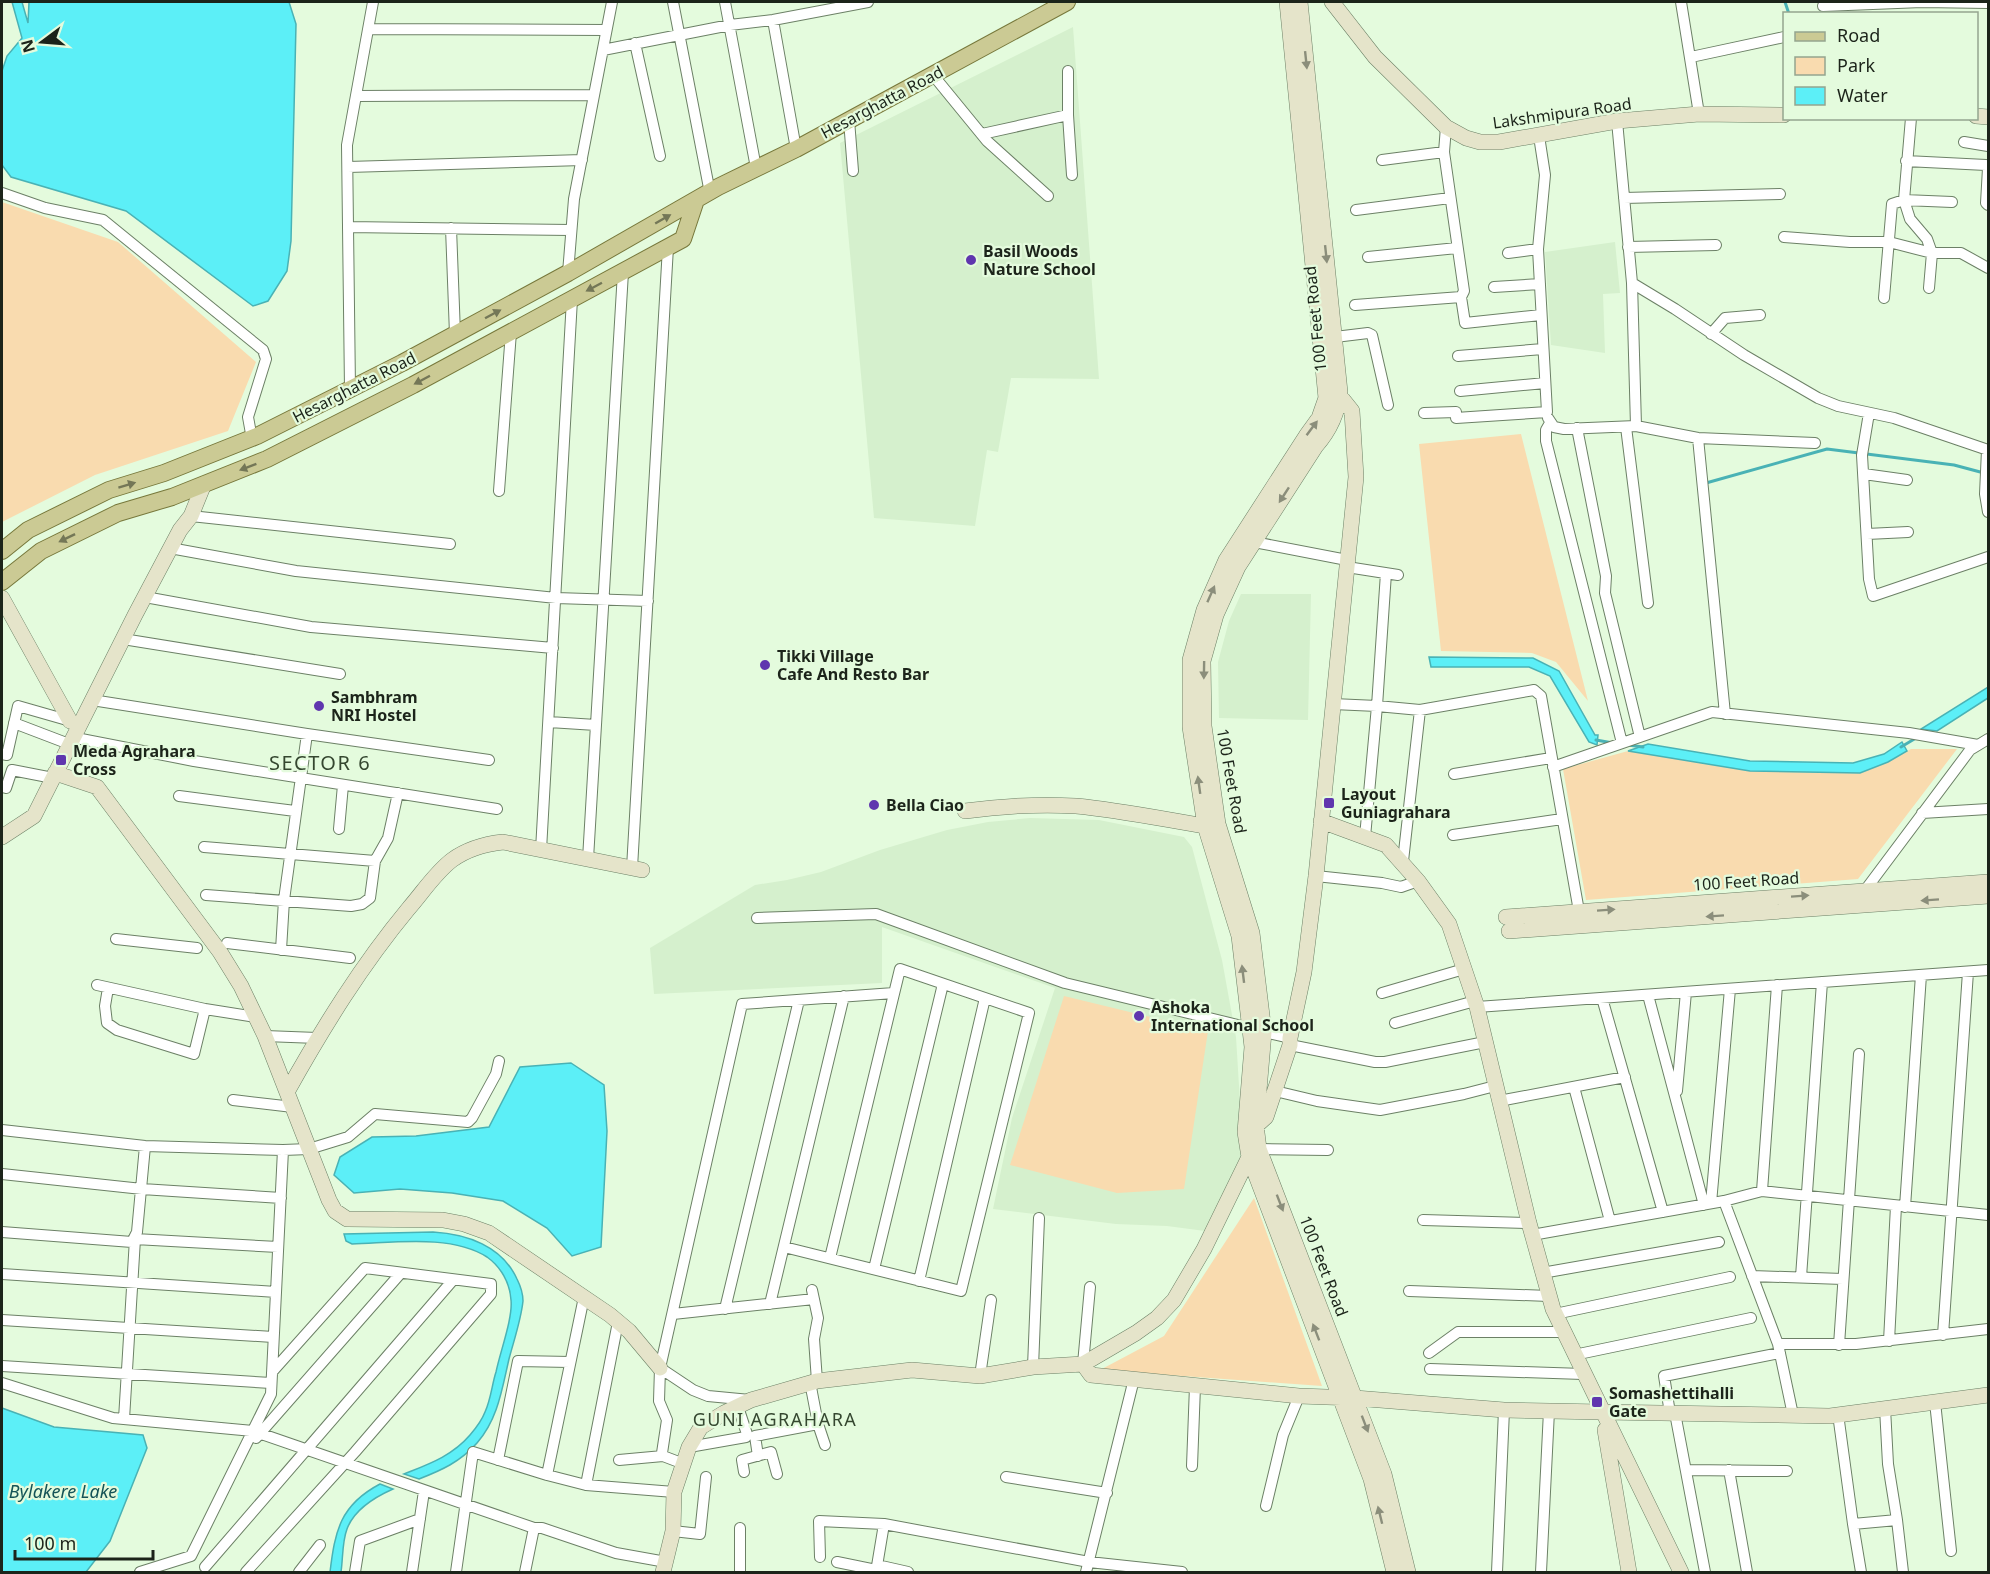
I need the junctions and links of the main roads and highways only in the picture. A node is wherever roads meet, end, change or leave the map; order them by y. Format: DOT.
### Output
graph roads {
  1 [pos="1067,2"];
  2 [pos="703,196"];
  3 [pos="2,551"];
  4 [pos="2,582"];
  1 -- 2 [label="main road, Hesarghatta Road"];
  3 -- 2 [label="main road, Hesarghatta Road, one-way"];
  2 -- 4 [label="main road, Hesarghatta Road, one-way"];
}
